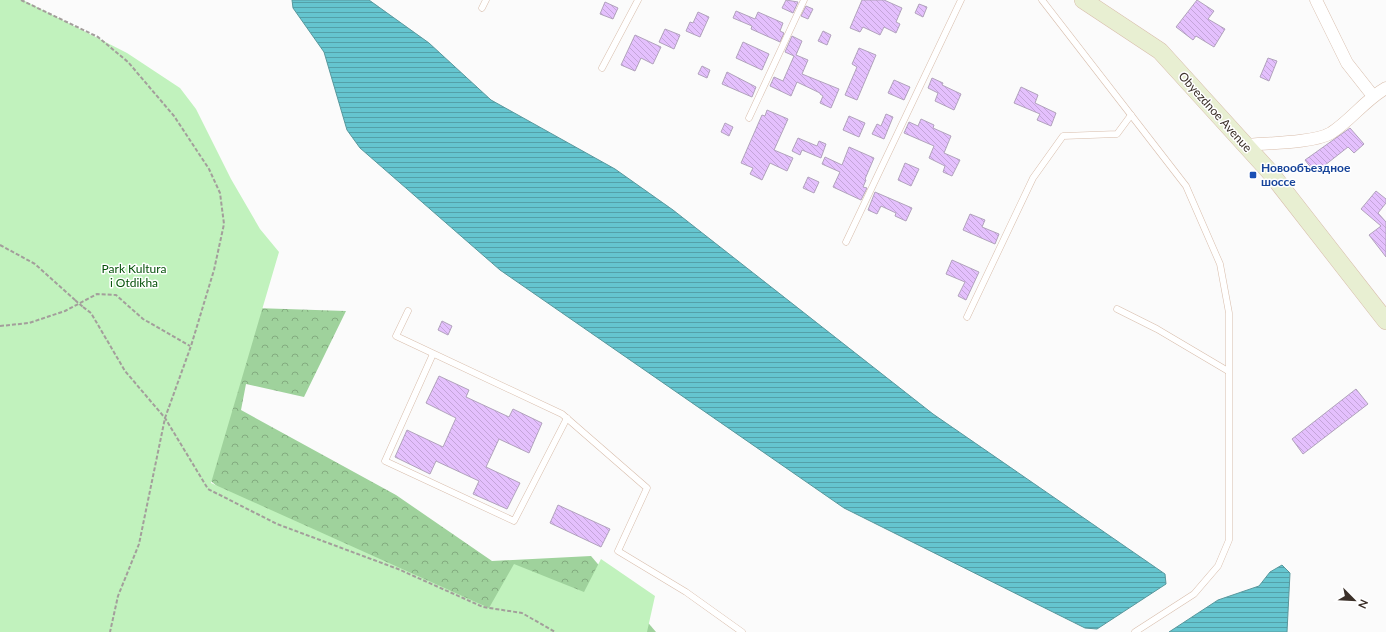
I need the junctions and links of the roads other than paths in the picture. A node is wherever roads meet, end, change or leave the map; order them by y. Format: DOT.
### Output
graph roads {
  1 [pos="486,0"];
  2 [pos="638,0"];
  3 [pos="804,0"];
  4 [pos="961,0"];
  5 [pos="1042,0"];
  6 [pos="1083,0"];
  7 [pos="1314,2"];
  8 [pos="482,8"];
  9 [pos="602,68"];
  10 [pos="1386,88"];
  11 [pos="1373,96"];
  12 [pos="1131,115"];
  13 [pos="749,118"];
  14 [pos="1246,145"];
  15 [pos="846,242"];
  16 [pos="1117,309"];
  17 [pos="408,311"];
  18 [pos="967,317"];
  19 [pos="1386,321"];
  20 [pos="433,354"];
  21 [pos="1228,371"];
  22 [pos="567,418"];
  23 [pos="742,632"];
  24 [pos="1135,632"];
  1 -- 8 [label="lane"];
  2 -- 9 [label="lane"];
  3 -- 13 [label="lane"];
  4 -- 15 [label="lane"];
  5 -- 12 [label="lane"];
  6 -- 14 [label="main road, Obyezdnoe Avenue"];
  7 -- 11 [label="street"];
  10 -- 11 [label="street"];
  11 -- 14 [label="street"];
  12 -- 18 [label="lane"];
  12 -- 21 [label="lane"];
  14 -- 19 [label="main road, Obyezdnoe Avenue"];
  16 -- 21 [label="lane"];
  17 -- 20 [label="lane"];
  20 -- 22 [label="lane"];
  20 -- 22 [label="lane"];
  21 -- 24 [label="lane"];
  22 -- 23 [label="lane"];
}
